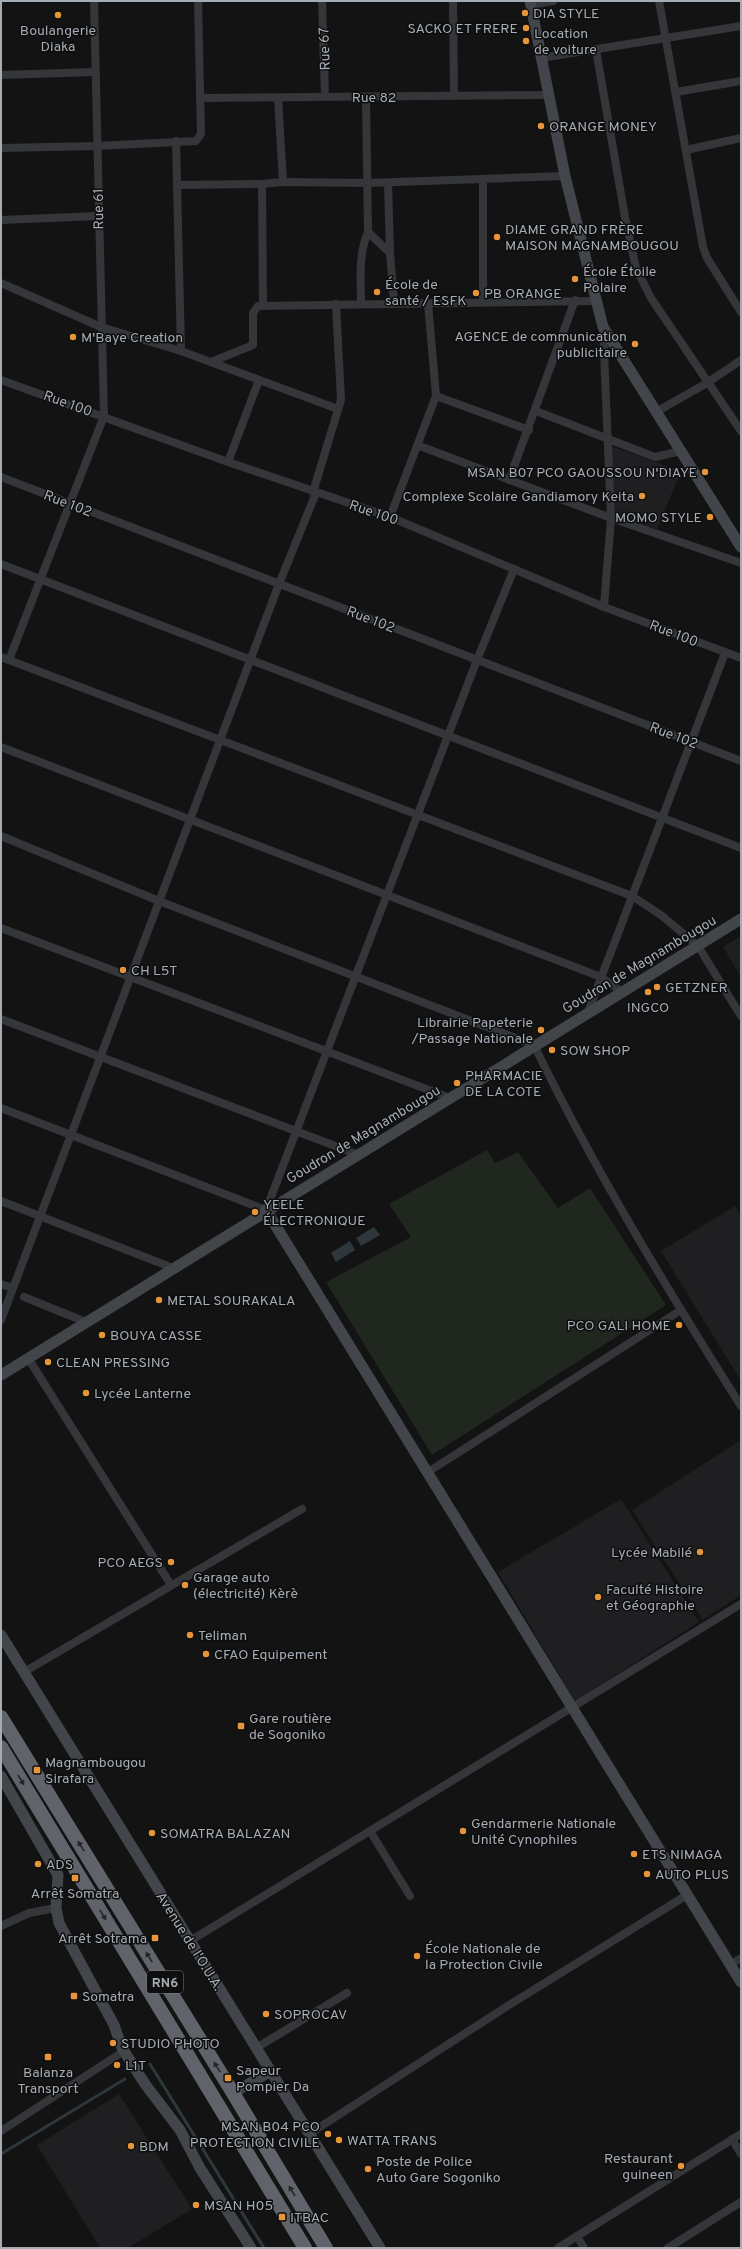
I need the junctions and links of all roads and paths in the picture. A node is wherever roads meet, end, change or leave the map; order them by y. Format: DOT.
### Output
graph roads {
  1 [pos="94,1"];
  2 [pos="198,1"];
  3 [pos="322,1"];
  4 [pos="453,1"];
  5 [pos="553,1"];
  6 [pos="659,1"];
  7 [pos="531,3"];
  8 [pos="741,26"];
  9 [pos="666,39"];
  10 [pos="596,50"];
  11 [pos="541,58"];
  12 [pos="95,72"];
  13 [pos="1,76"];
  14 [pos="741,81"];
  15 [pos="676,92"];
  16 [pos="548,95"];
  17 [pos="325,96"];
  18 [pos="454,96"];
  19 [pos="366,97"];
  20 [pos="200,98"];
  21 [pos="278,98"];
  22 [pos="741,138"];
  23 [pos="176,141"];
  24 [pos="97,146"];
  25 [pos="1,148"];
  26 [pos="686,150"];
  27 [pos="565,176"];
  28 [pos="483,180"];
  29 [pos="283,182"];
  30 [pos="388,183"];
  31 [pos="262,184"];
  32 [pos="367,184"];
  33 [pos="177,185"];
  34 [pos="98,216"];
  35 [pos="1,220"];
  36 [pos="368,232"];
  37 [pos="390,253"];
  38 [pos="1,283"];
  39 [pos="575,300"];
  40 [pos="596,301"];
  41 [pos="483,302"];
  42 [pos="394,303"];
  43 [pos="428,303"];
  44 [pos="336,304"];
  45 [pos="361,304"];
  46 [pos="263,305"];
  47 [pos="741,312"];
  48 [pos="100,327"];
  49 [pos="603,327"];
  50 [pos="181,351"];
  51 [pos="741,360"];
  52 [pos="211,362"];
  53 [pos="1,380"];
  54 [pos="259,380"];
  55 [pos="707,383"];
  56 [pos="436,396"];
  57 [pos="338,409"];
  58 [pos="536,411"];
  59 [pos="656,412"];
  60 [pos="104,416"];
  61 [pos="529,430"];
  62 [pos="741,431"];
  63 [pos="606,438"];
  64 [pos="416,446"];
  65 [pos="681,451"];
  66 [pos="228,462"];
  67 [pos="1,478"];
  68 [pos="509,480"];
  69 [pos="315,492"];
  70 [pos="69,504"];
  71 [pos="390,517"];
  72 [pos="611,518"];
  73 [pos="741,547"];
  74 [pos="741,563"];
  75 [pos="1,564"];
  76 [pos="514,569"];
  77 [pos="40,579"];
  78 [pos="279,584"];
  79 [pos="604,607"];
  80 [pos="725,652"];
  81 [pos="739,656"];
  82 [pos="5,658"];
  83 [pos="251,660"];
  84 [pos="477,660"];
  85 [pos="448,735"];
  86 [pos="220,740"];
  87 [pos="690,742"];
  88 [pos="1,747"];
  89 [pos="741,761"];
  90 [pos="418,815"];
  91 [pos="662,817"];
  92 [pos="190,819"];
  93 [pos="1,836"];
  94 [pos="741,848"];
  95 [pos="387,895"];
  96 [pos="632,896"];
  97 [pos="159,901"];
  98 [pos="741,919"];
  99 [pos="1,928"];
  100 [pos="698,946"];
  101 [pos="131,976"];
  102 [pos="356,977"];
  103 [pos="601,977"];
  104 [pos="622,992"];
  105 [pos="588,1012"];
  106 [pos="741,1016"];
  107 [pos="1,1019"];
  108 [pos="534,1045"];
  109 [pos="327,1051"];
  110 [pos="100,1057"];
  111 [pos="450,1098"];
  112 [pos="1,1108"];
  113 [pos="297,1131"];
  114 [pos="71,1135"];
  115 [pos="359,1155"];
  116 [pos="1,1201"];
  117 [pos="266,1210"];
  118 [pos="40,1216"];
  119 [pos="173,1268"];
  120 [pos="1,1284"];
  121 [pos="13,1288"];
  122 [pos="24,1297"];
  123 [pos="681,1310"];
  124 [pos="1,1320"];
  125 [pos="86,1322"];
  126 [pos="28,1358"];
  127 [pos="1,1375"];
  128 [pos="741,1406"];
  129 [pos="428,1472"];
  130 [pos="302,1509"];
  131 [pos="171,1585"];
  132 [pos="741,1604"];
  133 [pos="1,1634"];
  134 [pos="24,1672"];
  135 [pos="572,1707"];
  136 [pos="1,1717"];
  137 [pos="1,1747"];
  138 [pos="1,1776"];
  139 [pos="370,1831"];
  140 [pos="687,1895"];
  141 [pos="410,1896"];
  142 [pos="56,1908"];
  143 [pos="1,1926"];
  144 [pos="190,1941"];
  145 [pos="741,1958"];
  146 [pos="730,1965"];
  147 [pos="741,1982"];
  148 [pos="347,1993"];
  149 [pos="256,2048"];
  150 [pos="124,2051"];
  151 [pos="271,2071"];
  152 [pos="233,2093"];
  153 [pos="1,2131"];
  154 [pos="309,2134"];
  155 [pos="741,2134"];
  156 [pos="732,2140"];
  157 [pos="741,2154"];
  158 [pos="741,2202"];
  159 [pos="577,2236"];
  160 [pos="251,2248"];
  161 [pos="305,2248"];
  162 [pos="326,2248"];
  163 [pos="380,2248"];
  164 [pos="558,2248"];
  165 [pos="584,2248"];
  166 [pos="669,2248"];
  1 -- 12 [label="street, Rue 61"];
  2 -- 20 [label="street"];
  3 -- 17 [label="street, Rue 67"];
  4 -- 18 [label="street"];
  5 -- 7 [label="street"];
  6 -- 9 [label="street"];
  7 -- 11 [label="street"];
  8 -- 9 [label="street"];
  9 -- 10 [label="street"];
  9 -- 15 [label="street"];
  10 -- 11 [label="street"];
  10 -- 55 [label="street"];
  11 -- 16 [label="street"];
  12 -- 13 [label="street"];
  12 -- 24 [label="street, Rue 61"];
  14 -- 15 [label="street"];
  15 -- 26 [label="street"];
  16 -- 18 [label="street, Rue 82"];
  16 -- 27 [label="street"];
  17 -- 19 [label="street, Rue 82"];
  17 -- 21 [label="street, Rue 82"];
  18 -- 19 [label="street, Rue 82"];
  19 -- 32 [label="street"];
  20 -- 21 [label="street, Rue 82"];
  20 -- 23 [label="street"];
  21 -- 29 [label="street"];
  22 -- 26 [label="street"];
  23 -- 24 [label="street"];
  23 -- 33 [label="street"];
  24 -- 25 [label="street"];
  24 -- 34 [label="street, Rue 61"];
  26 -- 47 [label="street"];
  27 -- 28 [label="street"];
  27 -- 40 [label="street"];
  28 -- 30 [label="street"];
  28 -- 41 [label="street"];
  29 -- 31 [label="street"];
  29 -- 32 [label="street"];
  30 -- 32 [label="street"];
  30 -- 37 [label="street"];
  31 -- 33 [label="street"];
  31 -- 46 [label="street"];
  32 -- 36 [label="street"];
  33 -- 50 [label="street"];
  34 -- 35 [label="street"];
  34 -- 48 [label="street, Rue 61"];
  36 -- 37 [label="street"];
  36 -- 45 [label="street"];
  37 -- 42 [label="street"];
  38 -- 48 [label="street"];
  39 -- 40 [label="street"];
  39 -- 41 [label="street"];
  39 -- 58 [label="street"];
  40 -- 49 [label="street"];
  41 -- 43 [label="street"];
  42 -- 43 [label="street"];
  42 -- 45 [label="street"];
  43 -- 56 [label="street"];
  44 -- 45 [label="street"];
  44 -- 46 [label="street"];
  44 -- 57 [label="street"];
  46 -- 52 [label="street"];
  48 -- 50 [label="street"];
  48 -- 60 [label="street, Rue 61"];
  49 -- 59 [label="street"];
  49 -- 63 [label="street"];
  50 -- 52 [label="street"];
  51 -- 55 [label="street"];
  52 -- 54 [label="street"];
  53 -- 60 [label="street, Rue 100"];
  54 -- 57 [label="street"];
  54 -- 66 [label="street"];
  55 -- 59 [label="street"];
  55 -- 62 [label="street"];
  56 -- 61 [label="street"];
  56 -- 64 [label="street"];
  57 -- 69 [label="street"];
  58 -- 61 [label="street"];
  58 -- 63 [label="street"];
  59 -- 65 [label="street"];
  60 -- 66 [label="street, Rue 100"];
  60 -- 70 [label="street"];
  61 -- 68 [label="street"];
  63 -- 65 [label="street"];
  63 -- 72 [label="street"];
  64 -- 68 [label="street"];
  64 -- 71 [label="street"];
  65 -- 73 [label="street"];
  66 -- 69 [label="street, Rue 100"];
  67 -- 70 [label="street, Rue 102"];
  68 -- 72 [label="street"];
  69 -- 71 [label="street, Rue 100"];
  69 -- 78 [label="street"];
  70 -- 77 [label="street"];
  70 -- 78 [label="street, Rue 102"];
  71 -- 76 [label="street, Rue 100"];
  72 -- 74 [label="street"];
  72 -- 79 [label="street"];
  75 -- 77 [label="street"];
  76 -- 79 [label="street, Rue 100"];
  76 -- 84 [label="street"];
  77 -- 82 [label="street"];
  77 -- 83 [label="street"];
  78 -- 83 [label="street"];
  78 -- 84 [label="street, Rue 102"];
  79 -- 80 [label="street, Rue 100"];
  80 -- 81 [label="street, Rue 100"];
  80 -- 87 [label="street"];
  82 -- 86 [label="street"];
  83 -- 85 [label="street"];
  83 -- 86 [label="street"];
  84 -- 85 [label="street"];
  84 -- 87 [label="street, Rue 102"];
  85 -- 90 [label="street"];
  85 -- 91 [label="street"];
  86 -- 90 [label="street"];
  86 -- 92 [label="street"];
  87 -- 89 [label="street, Rue 102"];
  87 -- 91 [label="street"];
  88 -- 92 [label="street"];
  90 -- 95 [label="street"];
  90 -- 96 [label="street"];
  91 -- 94 [label="street"];
  91 -- 96 [label="street"];
  92 -- 95 [label="street"];
  92 -- 97 [label="street"];
  93 -- 97 [label="street"];
  95 -- 102 [label="street"];
  95 -- 103 [label="street"];
  96 -- 100 [label="street"];
  96 -- 103 [label="street"];
  97 -- 101 [label="street"];
  97 -- 102 [label="street"];
  98 -- 100 [label="street, Goudron de Magnambougou"];
  99 -- 101 [label="street"];
  100 -- 104 [label="street, Goudron de Magnambougou"];
  100 -- 106 [label="street"];
  101 -- 109 [label="street"];
  101 -- 110 [label="street"];
  102 -- 108 [label="street"];
  102 -- 109 [label="street"];
  103 -- 104 [label="street"];
  103 -- 105 [label="street"];
  104 -- 105 [label="street, Goudron de Magnambougou"];
  105 -- 108 [label="street, Goudron de Magnambougou"];
  107 -- 110 [label="street"];
  108 -- 111 [label="street, Goudron de Magnambougou"];
  108 -- 123 [label="street"];
  109 -- 111 [label="street"];
  109 -- 113 [label="street"];
  110 -- 113 [label="street"];
  110 -- 114 [label="street"];
  111 -- 115 [label="street, Goudron de Magnambougou"];
  112 -- 114 [label="street"];
  113 -- 115 [label="street"];
  113 -- 117 [label="street"];
  114 -- 117 [label="street"];
  114 -- 118 [label="street"];
  115 -- 117 [label="street, Goudron de Magnambougou"];
  116 -- 118 [label="street"];
  117 -- 119 [label="street, Goudron de Magnambougou"];
  117 -- 129 [label="street"];
  118 -- 119 [label="street"];
  118 -- 121 [label="street"];
  119 -- 125 [label="street, Goudron de Magnambougou"];
  120 -- 121 [label="street"];
  121 -- 124 [label="street"];
  122 -- 125 [label="street"];
  123 -- 128 [label="street"];
  123 -- 129 [label="street"];
  125 -- 126 [label="street, Goudron de Magnambougou"];
  126 -- 127 [label="street, Goudron de Magnambougou"];
  126 -- 131 [label="street"];
  129 -- 135 [label="street"];
  130 -- 131 [label="street"];
  131 -- 134 [label="street"];
  132 -- 135 [label="street"];
  133 -- 134 [label="street, Avenue de l'O.U.A."];
  134 -- 144 [label="street, Avenue de l'O.U.A."];
  135 -- 139 [label="street"];
  135 -- 140 [label="street"];
  152 -- 136 [label="highway, RN6, one-way"];
  137 -- 161 [label="highway, RN6, one-way"];
  138 -- 142 [label="street"];
  139 -- 141 [label="street"];
  139 -- 144 [label="street"];
  140 -- 146 [label="street"];
  140 -- 154 [label="street"];
  142 -- 143 [label="street"];
  142 -- 150 [label="street"];
  144 -- 149 [label="street, Avenue de l'O.U.A."];
  145 -- 146 [label="street"];
  146 -- 147 [label="street"];
  148 -- 149 [label="street"];
  149 -- 151 [label="street, Avenue de l'O.U.A."];
  150 -- 153 [label="street"];
  150 -- 160 [label="street"];
  151 -- 152 [label="street"];
  151 -- 154 [label="street, Avenue de l'O.U.A."];
  162 -- 152 [label="highway, RN6, one-way"];
  154 -- 163 [label="street, Avenue de l'O.U.A."];
  155 -- 156 [label="street"];
  156 -- 157 [label="street"];
  156 -- 159 [label="street"];
  158 -- 166 [label="street"];
  159 -- 164 [label="street"];
  159 -- 165 [label="street"];
}
